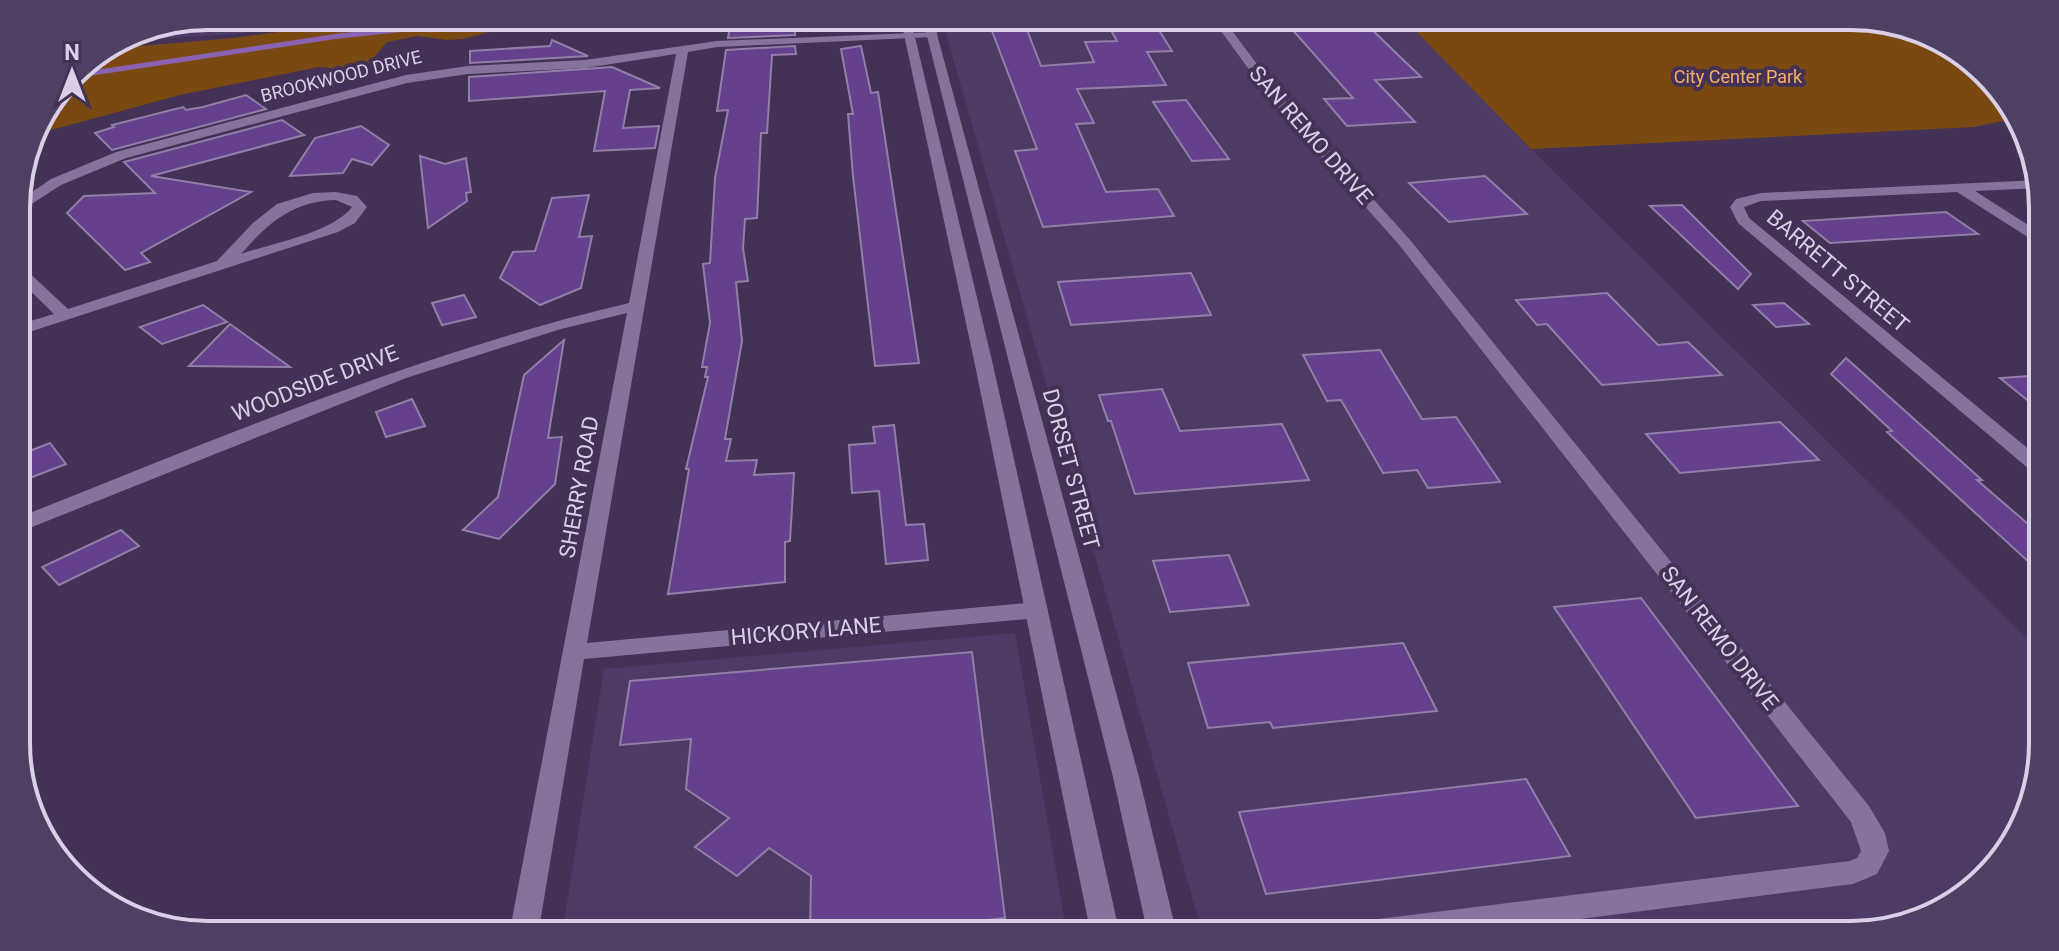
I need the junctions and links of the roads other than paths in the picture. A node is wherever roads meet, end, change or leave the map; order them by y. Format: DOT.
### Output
graph roads {
  1 [pos="857,30"];
  2 [pos="909,30"];
  3 [pos="931,30"];
  4 [pos="1225,30"];
  5 [pos="683,47"];
  6 [pos="2027,185"];
  7 [pos="1960,188"];
  8 [pos="30,200"];
  9 [pos="2029,233"];
  10 [pos="223,264"];
  11 [pos="30,282"];
  12 [pos="636,306"];
  13 [pos="65,315"];
  14 [pos="30,327"];
  15 [pos="2029,459"];
  16 [pos="30,521"];
  17 [pos="1037,610"];
  18 [pos="574,652"];
  19 [pos="526,921"];
  20 [pos="1103,921"];
  21 [pos="1160,921"];
  22 [pos="1465,921"];
  1 -- 5 [label="street, BROOKWOOD DRIVE"];
  2 -- 17 [label="street"];
  3 -- 21 [label="street, DORSET STREET"];
  4 -- 22 [label="street, SAN REMO DRIVE"];
  5 -- 8 [label="street, BROOKWOOD DRIVE"];
  5 -- 12 [label="street, SHERRY ROAD"];
  6 -- 7 [label="street, BARRETT STREET"];
  7 -- 9 [label="street"];
  7 -- 15 [label="street, BARRETT STREET"];
  10 -- 10 [label="street"];
  10 -- 13 [label="street"];
  11 -- 13 [label="street"];
  12 -- 16 [label="street, WOODSIDE DRIVE"];
  12 -- 18 [label="street, SHERRY ROAD"];
  13 -- 14 [label="street"];
  17 -- 18 [label="street, HICKORY LANE"];
  17 -- 20 [label="street"];
  18 -- 19 [label="street, SHERRY ROAD"];
}
